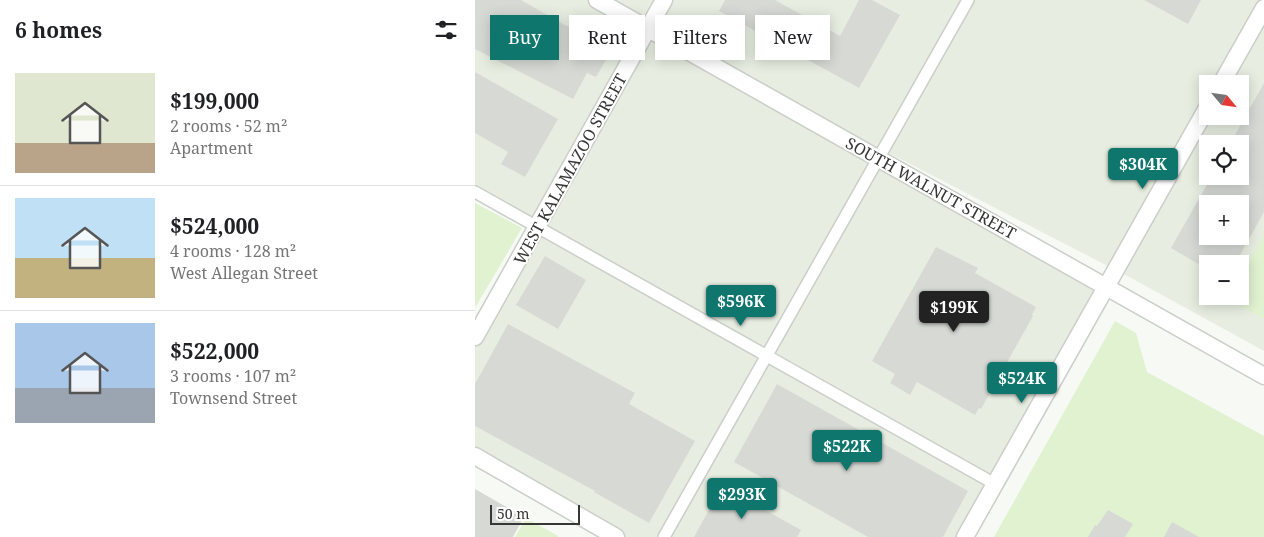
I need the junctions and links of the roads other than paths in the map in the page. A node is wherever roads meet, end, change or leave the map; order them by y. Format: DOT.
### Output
graph roads {
  1 [pos="597,0"];
  2 [pos="664,0"];
  3 [pos="968,0"];
  4 [pos="1264,8"];
  5 [pos="648,28"];
  6 [pos="1226,75"];
  7 [pos="1199,122"];
  8 [pos="879,158"];
  9 [pos="475,192"];
  10 [pos="537,227"];
  11 [pos="1107,287"];
  12 [pos="475,337"];
  13 [pos="766,356"];
  14 [pos="1264,376"];
  15 [pos="475,456"];
  16 [pos="995,484"];
  17 [pos="616,537"];
  18 [pos="664,537"];
  19 [pos="965,537"];
  1 -- 5 [label="street, SOUTH WALNUT STREET"];
  2 -- 5 [label="street, WEST KALAMAZOO STREET"];
  3 -- 8 [label="street"];
  4 -- 6 [label="street"];
  5 -- 8 [label="street, SOUTH WALNUT STREET"];
  5 -- 10 [label="street, WEST KALAMAZOO STREET"];
  7 -- 11 [label="street"];
  8 -- 11 [label="street, SOUTH WALNUT STREET"];
  8 -- 13 [label="street"];
  9 -- 10 [label="street"];
  10 -- 12 [label="street, WEST KALAMAZOO STREET"];
  10 -- 13 [label="street"];
  11 -- 14 [label="street, SOUTH WALNUT STREET"];
  11 -- 16 [label="street"];
  13 -- 16 [label="street"];
  13 -- 18 [label="street"];
  15 -- 17 [label="street"];
  16 -- 19 [label="street"];
}
